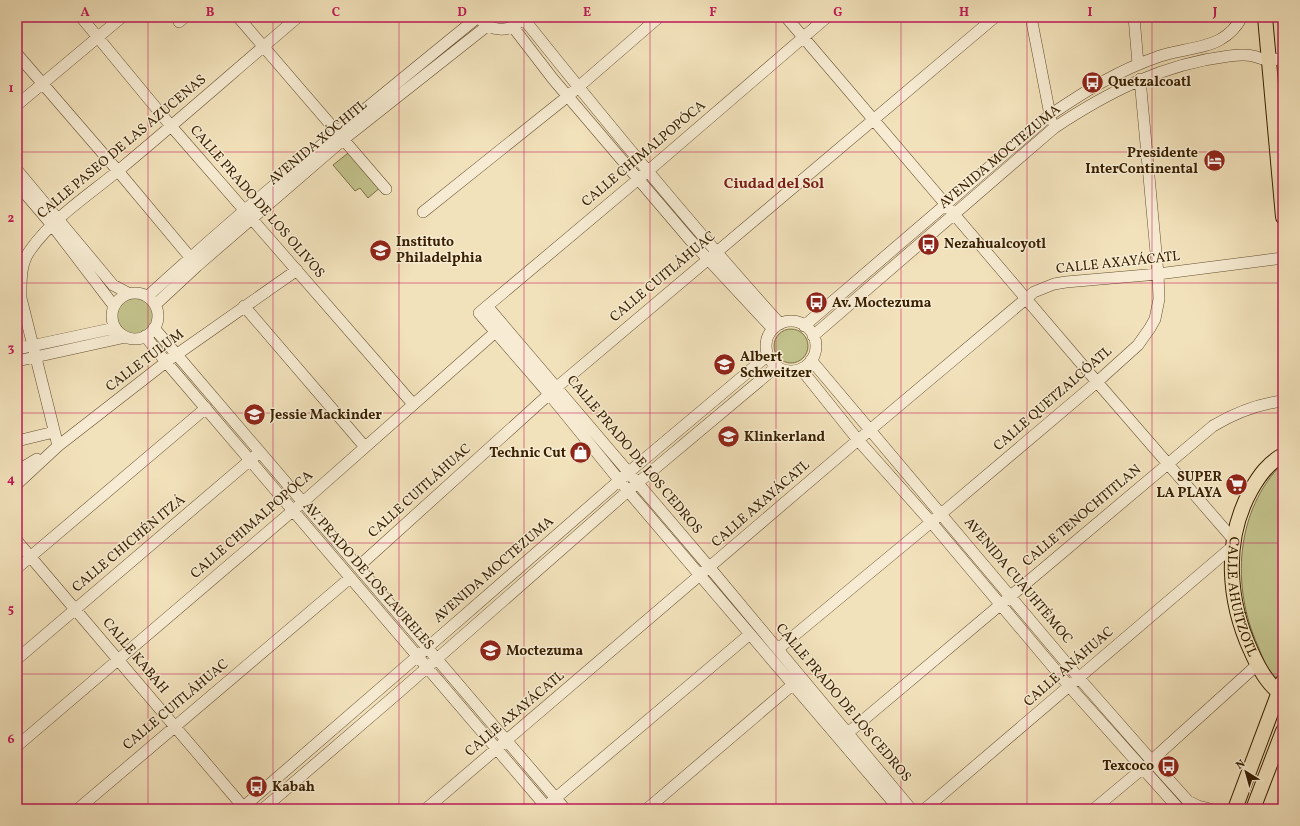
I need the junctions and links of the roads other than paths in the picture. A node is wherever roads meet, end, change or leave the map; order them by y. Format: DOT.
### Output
graph roads {
  1 [pos="81,17"];
  2 [pos="122,17"];
  3 [pos="238,17"];
  4 [pos="298,17"];
  5 [pos="479,17"];
  6 [pos="523,17"];
  7 [pos="659,17"];
  8 [pos="786,17"];
  9 [pos="828,17"];
  10 [pos="995,17"];
  11 [pos="1031,17"];
  12 [pos="1134,17"];
  13 [pos="1242,17"];
  14 [pos="1265,17"];
  15 [pos="1274,17"];
  16 [pos="487,26"];
  17 [pos="513,27"];
  18 [pos="98,37"];
  19 [pos="803,38"];
  20 [pos="263,46"];
  21 [pos="17,54"];
  22 [pos="1277,59"];
  23 [pos="1138,64"];
  24 [pos="1140,79"];
  25 [pos="43,84"];
  26 [pos="578,87"];
  27 [pos="568,96"];
  28 [pos="17,105"];
  29 [pos="1283,110"];
  30 [pos="1050,115"];
  31 [pos="873,119"];
  32 [pos="171,126"];
  33 [pos="1054,128"];
  34 [pos="341,135"];
  35 [pos="17,170"];
  36 [pos="118,170"];
  37 [pos="648,171"];
  38 [pos="638,179"];
  39 [pos="17,184"];
  40 [pos="386,189"];
  41 [pos="945,204"];
  42 [pos="423,212"];
  43 [pos="954,214"];
  44 [pos="249,215"];
  45 [pos="1283,218"];
  46 [pos="55,222"];
  47 [pos="716,252"];
  48 [pos="1283,258"];
  49 [pos="706,260"];
  50 [pos="193,262"];
  51 [pos="296,270"];
  52 [pos="1158,274"];
  53 [pos="128,293"];
  54 [pos="148,296"];
  55 [pos="1026,298"];
  56 [pos="156,305"];
  57 [pos="114,306"];
  58 [pos="244,306"];
  59 [pos="483,309"];
  60 [pos="804,326"];
  61 [pos="776,327"];
  62 [pos="115,328"];
  63 [pos="154,328"];
  64 [pos="500,328"];
  65 [pos="146,336"];
  66 [pos="813,336"];
  67 [pos="126,337"];
  68 [pos="32,345"];
  69 [pos="17,349"];
  70 [pos="177,355"];
  71 [pos="35,356"];
  72 [pos="767,356"];
  73 [pos="811,360"];
  74 [pos="17,361"];
  75 [pos="166,362"];
  76 [pos="776,367"];
  77 [pos="801,369"];
  78 [pos="1097,382"];
  79 [pos="553,390"];
  80 [pos="1283,400"];
  81 [pos="414,404"];
  82 [pos="206,408"];
  83 [pos="870,430"];
  84 [pos="54,432"];
  85 [pos="858,440"];
  86 [pos="17,441"];
  87 [pos="58,446"];
  88 [pos="365,447"];
  89 [pos="260,452"];
  90 [pos="1283,455"];
  91 [pos="250,460"];
  92 [pos="1168,464"];
  93 [pos="17,471"];
  94 [pos="629,472"];
  95 [pos="620,480"];
  96 [pos="638,483"];
  97 [pos="17,484"];
  98 [pos="628,491"];
  99 [pos="303,502"];
  100 [pos="293,510"];
  101 [pos="941,514"];
  102 [pos="1238,518"];
  103 [pos="931,522"];
  104 [pos="1222,526"];
  105 [pos="17,541"];
  106 [pos="1233,543"];
  107 [pos="30,556"];
  108 [pos="358,567"];
  109 [pos="17,568"];
  110 [pos="710,568"];
  111 [pos="700,576"];
  112 [pos="350,578"];
  113 [pos="1011,596"];
  114 [pos="1001,605"];
  115 [pos="76,609"];
  116 [pos="750,634"];
  117 [pos="427,648"];
  118 [pos="778,649"];
  119 [pos="418,656"];
  120 [pos="17,659"];
  121 [pos="118,659"];
  122 [pos="437,660"];
  123 [pos="1257,665"];
  124 [pos="428,668"];
  125 [pos="802,677"];
  126 [pos="1079,678"];
  127 [pos="793,685"];
  128 [pos="1069,686"];
  129 [pos="1282,690"];
  130 [pos="175,726"];
  131 [pos="1283,731"];
  132 [pos="844,737"];
  133 [pos="507,741"];
  134 [pos="17,746"];
  135 [pos="497,749"];
  136 [pos="1151,760"];
  137 [pos="1142,769"];
  138 [pos="556,798"];
  139 [pos="243,808"];
  140 [pos="546,808"];
  141 [pos="78,809"];
  142 [pos="263,809"];
  143 [pos="426,809"];
  144 [pos="566,809"];
  145 [pos="647,809"];
  146 [pos="898,809"];
  147 [pos="911,809"];
  148 [pos="925,809"];
  149 [pos="1094,809"];
  150 [pos="1178,809"];
  151 [pos="1210,809"];
  152 [pos="1235,809"];
  153 [pos="1253,809"];
  1 -- 18 [label="street, CALLE PRADO DE LOS OLIVOS"];
  2 -- 18 [label="street"];
  3 -- 20 [label="street"];
  4 -- 20 [label="street, CALLE PASEO DE LAS AZUCENAS"];
  5 -- 16 [label="street"];
  5 -- 34 [label="street, AVENIDA XÓCHITL"];
  6 -- 17 [label="street"];
  6 -- 26 [label="street"];
  7 -- 26 [label="street"];
  8 -- 19 [label="street"];
  9 -- 19 [label="street, CALLE CHIMALPOPÓCA"];
  10 -- 31 [label="street, CALLE CUITLÁHUAC"];
  11 -- 30 [label="street"];
  12 -- 23 [label="street"];
  13 -- 23 [label="street, AVENIDA MOCTEZUMA"];
  14 -- 22 [label="main road"];
  15 -- 22 [label="main road"];
  16 -- 17 [label="street"];
  16 -- 34 [label="street, AVENIDA XÓCHITL"];
  17 -- 27 [label="street"];
  18 -- 25 [label="street"];
  18 -- 32 [label="street, CALLE PRADO DE LOS OLIVOS"];
  19 -- 31 [label="street"];
  19 -- 37 [label="street, CALLE CHIMALPOPÓCA"];
  20 -- 32 [label="street, CALLE PASEO DE LAS AZUCENAS"];
  20 -- 34 [label="street"];
  21 -- 25 [label="street"];
  22 -- 24 [label="street, AVENIDA MOCTEZUMA"];
  22 -- 29 [label="main road"];
  22 -- 45 [label="main road"];
  23 -- 30 [label="street, AVENIDA MOCTEZUMA"];
  24 -- 33 [label="street, AVENIDA MOCTEZUMA"];
  24 -- 52 [label="street, CALLE QUETZALCÓATL"];
  25 -- 28 [label="street"];
  25 -- 36 [label="street"];
  26 -- 27 [label="street"];
  26 -- 37 [label="street"];
  27 -- 38 [label="street"];
  27 -- 42 [label="street"];
  30 -- 33 [label="street"];
  30 -- 41 [label="street, AVENIDA MOCTEZUMA"];
  31 -- 41 [label="street"];
  31 -- 47 [label="street, CALLE CUITLÁHUAC"];
  32 -- 36 [label="street, CALLE PASEO DE LAS AZUCENAS"];
  32 -- 44 [label="street, CALLE PRADO DE LOS OLIVOS"];
  33 -- 43 [label="street, AVENIDA MOCTEZUMA"];
  34 -- 40 [label="street"];
  34 -- 44 [label="street, AVENIDA XÓCHITL"];
  35 -- 46 [label="street"];
  36 -- 46 [label="street, CALLE PASEO DE LAS AZUCENAS"];
  36 -- 50 [label="street"];
  37 -- 38 [label="street, CALLE CHIMALPOPÓCA"];
  37 -- 47 [label="street"];
  38 -- 49 [label="street"];
  38 -- 59 [label="street, CALLE CHIMALPOPÓCA"];
  39 -- 46 [label="street"];
  41 -- 43 [label="street"];
  41 -- 60 [label="street, AVENIDA MOCTEZUMA"];
  43 -- 55 [label="street"];
  43 -- 66 [label="street, AVENIDA MOCTEZUMA"];
  44 -- 50 [label="street, AVENIDA XÓCHITL"];
  44 -- 51 [label="street, CALLE PRADO DE LOS OLIVOS"];
  46 -- 53 [label="street"];
  46 -- 57 [label="street"];
  46 -- 68 [label="street, CALLE PASEO DE LAS AZUCENAS"];
  47 -- 49 [label="street, CALLE CUITLÁHUAC"];
  47 -- 61 [label="street"];
  48 -- 52 [label="street, CALLE AXAYÁCATL"];
  49 -- 61 [label="street"];
  49 -- 79 [label="street, CALLE CUITLÁHUAC"];
  50 -- 54 [label="street, AVENIDA XÓCHITL"];
  50 -- 56 [label="street, AVENIDA XÓCHITL"];
  51 -- 58 [label="street, CALLE TULUM"];
  51 -- 81 [label="street, CALLE PRADO DE LOS OLIVOS"];
  52 -- 55 [label="street, CALLE AXAYÁCATL"];
  52 -- 78 [label="street, CALLE QUETZALCÓATL"];
  53 -- 54 [label="street"];
  53 -- 57 [label="street"];
  54 -- 56 [label="street"];
  55 -- 78 [label="street"];
  55 -- 83 [label="street, CALLE AXAYÁCATL"];
  56 -- 63 [label="street"];
  57 -- 62 [label="street"];
  58 -- 70 [label="street, CALLE TULUM"];
  58 -- 88 [label="street"];
  59 -- 64 [label="street, CALLE PRADO DE LOS CEDROS"];
  60 -- 61 [label="street"];
  60 -- 66 [label="street"];
  61 -- 72 [label="street"];
  62 -- 67 [label="street"];
  62 -- 68 [label="street"];
  63 -- 65 [label="street"];
  63 -- 70 [label="street, AV. PRADO DE LOS LAURELES"];
  64 -- 79 [label="street, CALLE PRADO DE LOS CEDROS"];
  64 -- 81 [label="street, CALLE CHIMALPOPÓCA"];
  65 -- 67 [label="street"];
  65 -- 75 [label="street, AV. PRADO DE LOS LAURELES"];
  66 -- 73 [label="street"];
  67 -- 71 [label="street"];
  68 -- 69 [label="street"];
  68 -- 71 [label="street, CALLE PASEO DE LAS AZUCENAS"];
  70 -- 75 [label="street, CALLE TULUM"];
  70 -- 89 [label="street, AV. PRADO DE LOS LAURELES"];
  71 -- 74 [label="street"];
  71 -- 84 [label="street, CALLE PASEO DE LAS AZUCENAS"];
  72 -- 76 [label="street"];
  72 -- 94 [label="street, AVENIDA MOCTEZUMA"];
  73 -- 77 [label="street"];
  73 -- 83 [label="street, AVENIDA CUAUHTÉMOC"];
  75 -- 82 [label="street, AV. PRADO DE LOS LAURELES"];
  75 -- 87 [label="street, CALLE TULUM"];
  76 -- 77 [label="street"];
  76 -- 96 [label="street, AVENIDA MOCTEZUMA"];
  77 -- 85 [label="street, AVENIDA CUAUHTÉMOC"];
  78 -- 92 [label="street"];
  78 -- 101 [label="street, CALLE QUETZALCÓATL"];
  79 -- 94 [label="street, CALLE PRADO DE LOS CEDROS"];
  79 -- 95 [label="street, CALLE PRADO DE LOS CEDROS"];
  79 -- 108 [label="street, CALLE CUITLÁHUAC"];
  80 -- 92 [label="street, CALLE TENOCHTITLAN"];
  81 -- 88 [label="street, CALLE CHIMALPOPÓCA"];
  82 -- 91 [label="street, AV. PRADO DE LOS LAURELES"];
  82 -- 107 [label="street"];
  83 -- 85 [label="street, CALLE AXAYÁCATL"];
  83 -- 101 [label="street, AVENIDA CUAUHTÉMOC"];
  84 -- 86 [label="street"];
  84 -- 87 [label="street, CALLE PASEO DE LAS AZUCENAS"];
  85 -- 103 [label="street, AVENIDA CUAUHTÉMOC"];
  85 -- 110 [label="street, CALLE AXAYÁCATL"];
  87 -- 93 [label="street"];
  87 -- 97 [label="street, CALLE TULUM"];
  88 -- 99 [label="street, CALLE CHIMALPOPÓCA"];
  89 -- 91 [label="street, CALLE CHICHÉN ITZÁ"];
  89 -- 99 [label="street, AV. PRADO DE LOS LAURELES"];
  90 -- 102 [label="main road, CALLE AHUÍTZOTL"];
  91 -- 100 [label="street, AV. PRADO DE LOS LAURELES"];
  91 -- 115 [label="street, CALLE CHICHÉN ITZÁ"];
  92 -- 104 [label="street"];
  92 -- 113 [label="street, CALLE TENOCHTITLAN"];
  94 -- 95 [label="street, AVENIDA MOCTEZUMA"];
  94 -- 96 [label="street, CALLE PRADO DE LOS CEDROS"];
  95 -- 98 [label="street, CALLE PRADO DE LOS CEDROS"];
  95 -- 117 [label="street, AVENIDA MOCTEZUMA"];
  96 -- 98 [label="street, AVENIDA MOCTEZUMA"];
  96 -- 110 [label="street, CALLE PRADO DE LOS CEDROS"];
  98 -- 111 [label="street, CALLE PRADO DE LOS CEDROS"];
  98 -- 122 [label="street, AVENIDA MOCTEZUMA"];
  99 -- 100 [label="street, CALLE CHIMALPOPÓCA"];
  99 -- 108 [label="street, AV. PRADO DE LOS LAURELES"];
  100 -- 112 [label="street, AV. PRADO DE LOS LAURELES"];
  100 -- 121 [label="street, CALLE CHIMALPOPÓCA"];
  101 -- 103 [label="street, CALLE QUETZALCÓATL"];
  101 -- 113 [label="street, AVENIDA CUAUHTÉMOC"];
  102 -- 104 [label="street"];
  102 -- 106 [label="main road, CALLE AHUÍTZOTL"];
  103 -- 114 [label="street, AVENIDA CUAUHTÉMOC"];
  103 -- 118 [label="street, CALLE QUETZALCÓATL"];
  104 -- 106 [label="street"];
  105 -- 107 [label="street, CALLE KABAH"];
  106 -- 123 [label="main road, CALLE AHUÍTZOTL"];
  106 -- 126 [label="street, CALLE ANÁHUAC"];
  107 -- 109 [label="street"];
  107 -- 115 [label="street, CALLE KABAH"];
  108 -- 117 [label="street, AV. PRADO DE LOS LAURELES"];
  110 -- 111 [label="street, CALLE AXAYÁCATL"];
  110 -- 118 [label="street, CALLE PRADO DE LOS CEDROS"];
  111 -- 116 [label="street, CALLE PRADO DE LOS CEDROS"];
  111 -- 133 [label="street, CALLE AXAYÁCATL"];
  112 -- 119 [label="street, AV. PRADO DE LOS LAURELES"];
  112 -- 130 [label="street, CALLE CUITLÁHUAC"];
  113 -- 114 [label="street, CALLE TENOCHTITLAN"];
  113 -- 126 [label="street, AVENIDA CUAUHTÉMOC"];
  114 -- 128 [label="street, AVENIDA CUAUHTÉMOC"];
  114 -- 132 [label="street, CALLE TENOCHTITLAN"];
  115 -- 120 [label="street, CALLE CHICHÉN ITZÁ"];
  115 -- 121 [label="street, CALLE KABAH"];
  116 -- 127 [label="street, CALLE PRADO DE LOS CEDROS"];
  116 -- 138 [label="street"];
  117 -- 119 [label="street, AVENIDA MOCTEZUMA"];
  117 -- 122 [label="street, AV. PRADO DE LOS LAURELES"];
  118 -- 125 [label="street, CALLE PRADO DE LOS CEDROS"];
  119 -- 124 [label="street, AV. PRADO DE LOS LAURELES"];
  119 -- 139 [label="street, AVENIDA MOCTEZUMA"];
  121 -- 130 [label="street, CALLE KABAH"];
  121 -- 134 [label="street, CALLE CHIMALPOPÓCA"];
  122 -- 124 [label="street, AVENIDA MOCTEZUMA"];
  122 -- 133 [label="street, AV. PRADO DE LOS LAURELES"];
  123 -- 129 [label="main road, CALLE AHUÍTZOTL"];
  123 -- 136 [label="street"];
  124 -- 135 [label="street, AV. PRADO DE LOS LAURELES"];
  124 -- 142 [label="street, AVENIDA MOCTEZUMA"];
  125 -- 127 [label="street"];
  125 -- 132 [label="street, CALLE PRADO DE LOS CEDROS"];
  126 -- 128 [label="street, CALLE ANÁHUAC"];
  126 -- 136 [label="street, AVENIDA CUAUHTÉMOC"];
  127 -- 132 [label="street, CALLE PRADO DE LOS CEDROS"];
  127 -- 145 [label="street"];
  128 -- 137 [label="street, AVENIDA CUAUHTÉMOC"];
  128 -- 148 [label="street, CALLE ANÁHUAC"];
  129 -- 152 [label="main road"];
  130 -- 139 [label="street, CALLE KABAH"];
  130 -- 141 [label="street, CALLE CUITLÁHUAC"];
  131 -- 153 [label="main road"];
  132 -- 146 [label="street, CALLE PRADO DE LOS CEDROS"];
  132 -- 147 [label="street, CALLE PRADO DE LOS CEDROS"];
  133 -- 135 [label="street, CALLE AXAYÁCATL"];
  133 -- 138 [label="street, AV. PRADO DE LOS LAURELES"];
  135 -- 140 [label="street, AV. PRADO DE LOS LAURELES"];
  135 -- 143 [label="street, CALLE AXAYÁCATL"];
  136 -- 137 [label="street"];
  136 -- 151 [label="street, AVENIDA CUAUHTÉMOC"];
  137 -- 149 [label="street"];
  137 -- 150 [label="street, AVENIDA CUAUHTÉMOC"];
  138 -- 140 [label="street"];
  138 -- 144 [label="street, AV. PRADO DE LOS LAURELES"];
}
